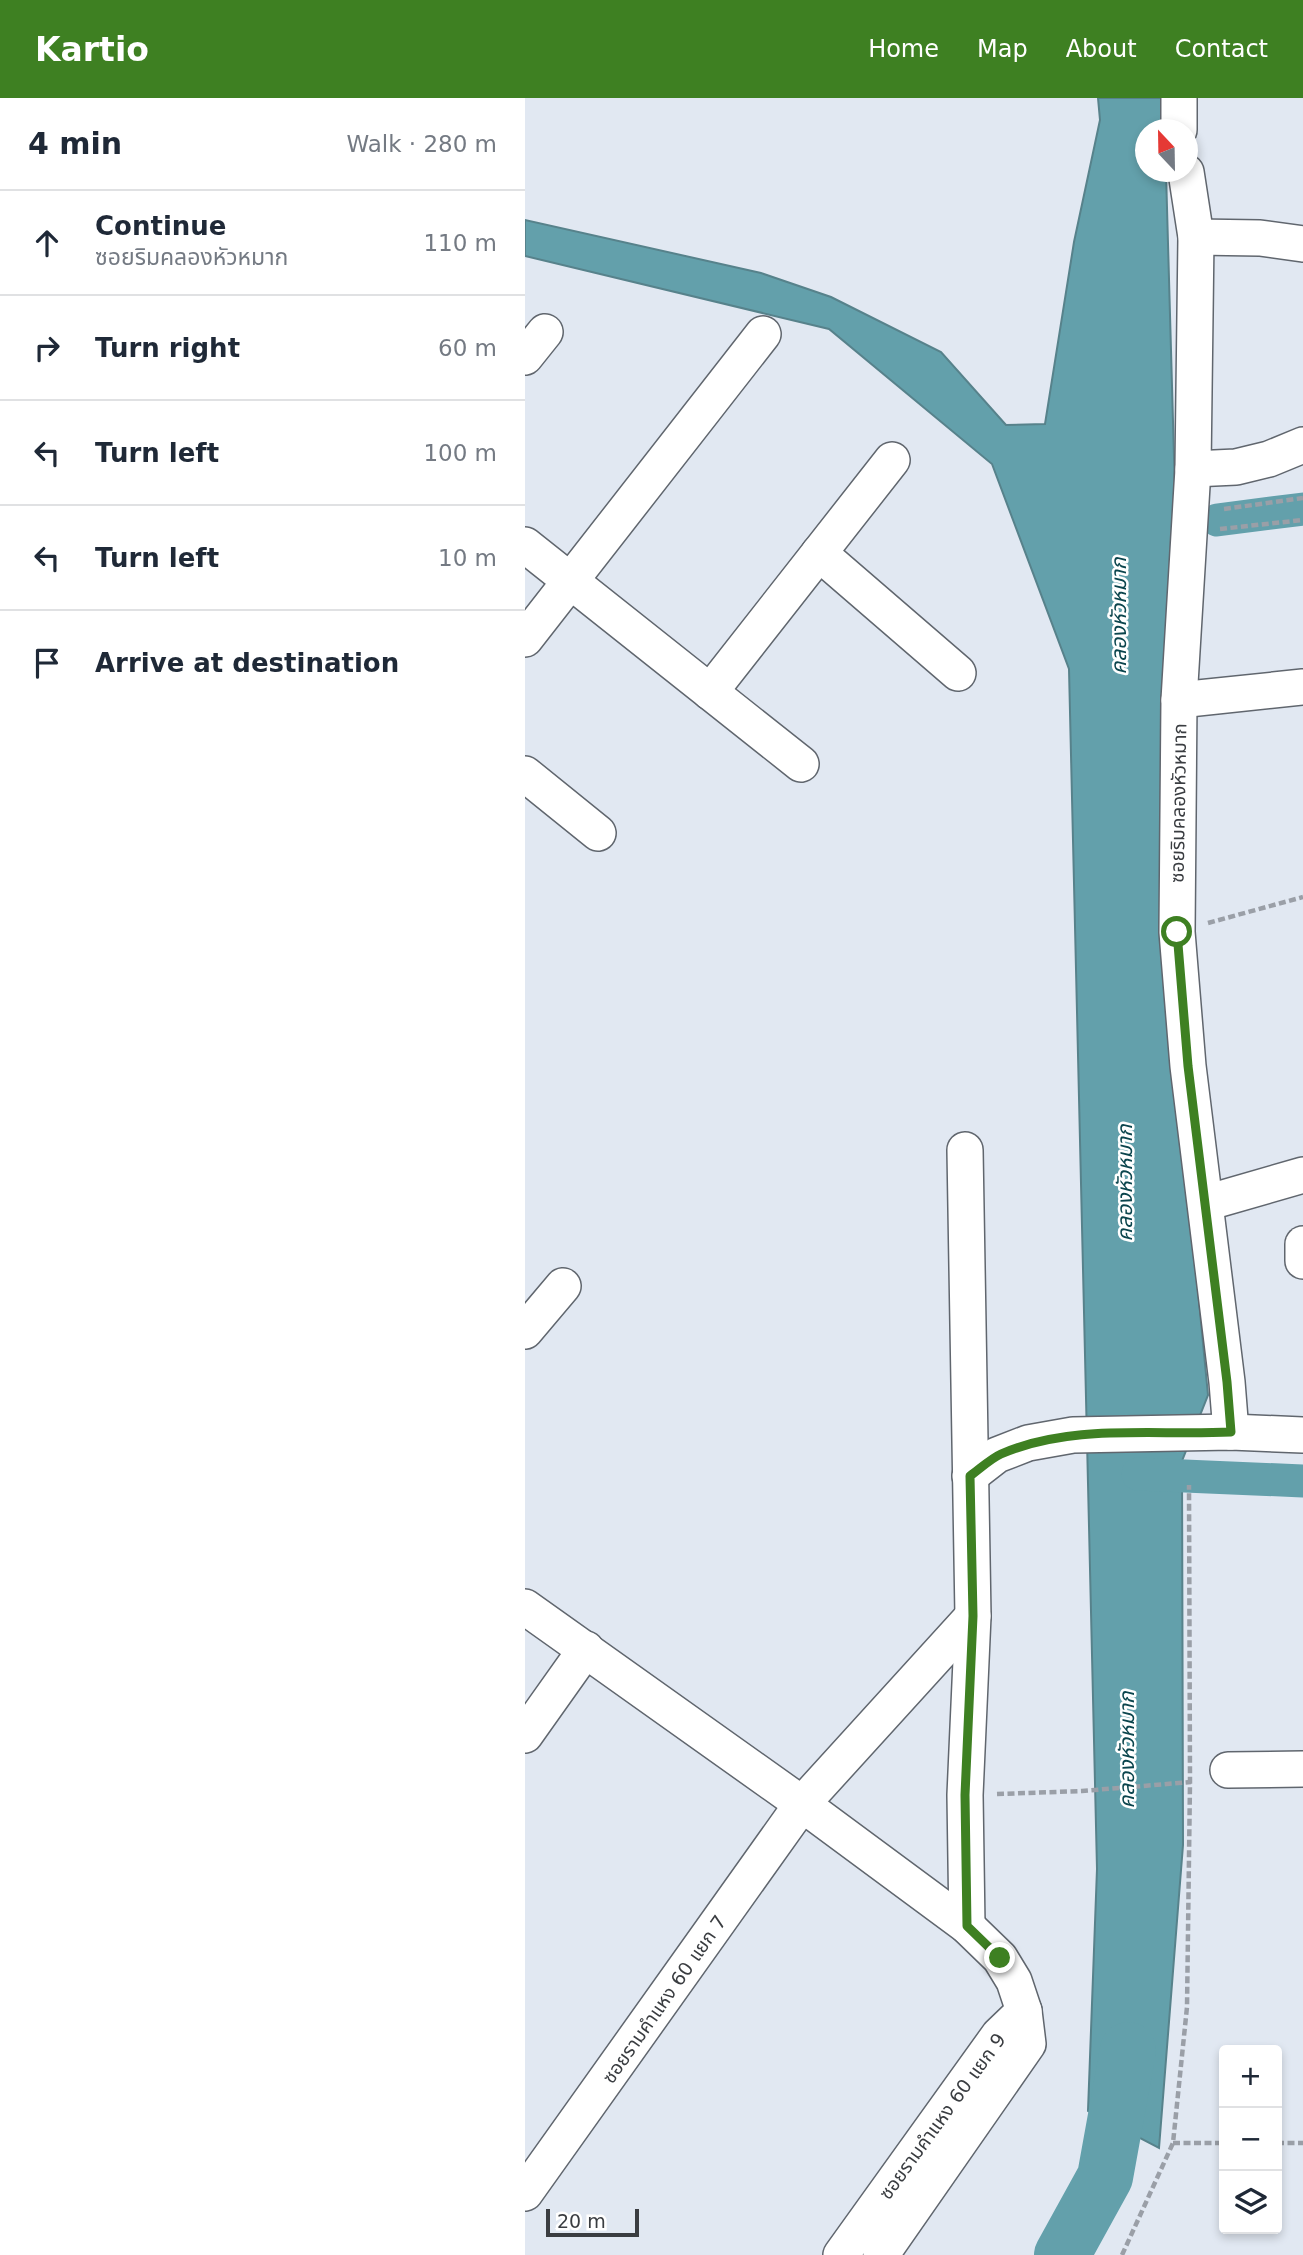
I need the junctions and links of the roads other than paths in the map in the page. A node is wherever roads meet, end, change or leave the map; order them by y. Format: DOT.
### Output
graph roads {
  1 [pos="1179,98"];
  2 [pos="1179,119"];
  3 [pos="1188,182"];
  4 [pos="1196,237"];
  5 [pos="1303,244"];
  6 [pos="763,334"];
  7 [pos="1303,445"];
  8 [pos="892,460"];
  9 [pos="1193,469"];
  10 [pos="525,545"];
  11 [pos="819,553"];
  12 [pos="571,580"];
  13 [pos="525,639"];
  14 [pos="958,673"];
  15 [pos="1303,687"];
  16 [pos="710,692"];
  17 [pos="1179,700"];
  18 [pos="801,764"];
  19 [pos="525,774"];
  20 [pos="598,833"];
  21 [pos="965,1150"];
  22 [pos="1303,1175"];
  23 [pos="1206,1203"];
  24 [pos="1303,1244"];
  25 [pos="1303,1261"];
  26 [pos="563,1286"];
  27 [pos="525,1331"];
  28 [pos="1221,1432"];
  29 [pos="1303,1435"];
  30 [pos="970,1476"];
  31 [pos="525,1607"];
  32 [pos="973,1616"];
  33 [pos="586,1649"];
  34 [pos="525,1735"];
  35 [pos="1303,1769"];
  36 [pos="1228,1770"];
  37 [pos="802,1804"];
  38 [pos="967,1926"];
  39 [pos="1024,2011"];
  40 [pos="525,2193"];
  41 [pos="841,2255"];
  42 [pos="881,2255"];
  1 -- 2 [label="street"];
  3 -- 4 [label="street, ซอยริมคลองหัวหมาก"];
  4 -- 5 [label="street"];
  4 -- 9 [label="street, ซอยริมคลองหัวหมาก"];
  6 -- 12 [label="street"];
  7 -- 9 [label="street"];
  8 -- 11 [label="street"];
  9 -- 17 [label="street, ซอยริมคลองหัวหมาก"];
  10 -- 12 [label="street"];
  11 -- 14 [label="street"];
  11 -- 16 [label="street"];
  12 -- 13 [label="street"];
  12 -- 16 [label="street"];
  15 -- 17 [label="street"];
  16 -- 18 [label="street"];
  17 -- 23 [label="street, ซอยริมคลองหัวหมาก"];
  19 -- 20 [label="street"];
  21 -- 30 [label="street"];
  22 -- 23 [label="street"];
  23 -- 28 [label="street, ซอยริมคลองหัวหมาก"];
  24 -- 25 [label="street"];
  26 -- 27 [label="street"];
  28 -- 29 [label="street"];
  28 -- 30 [label="street"];
  30 -- 32 [label="street"];
  31 -- 33 [label="street"];
  32 -- 37 [label="street, ซอยรามคำแหง 60 แยก 7"];
  32 -- 38 [label="street"];
  33 -- 34 [label="street"];
  33 -- 37 [label="street"];
  35 -- 36 [label="street"];
  37 -- 38 [label="street"];
  37 -- 40 [label="street, ซอยรามคำแหง 60 แยก 7"];
  38 -- 39 [label="street"];
  39 -- 41 [label="street, ซอยรามคำแหง 60 แยก 9"];
  39 -- 42 [label="street, ซอยรามคำแหง 60 แยก 9"];
}
